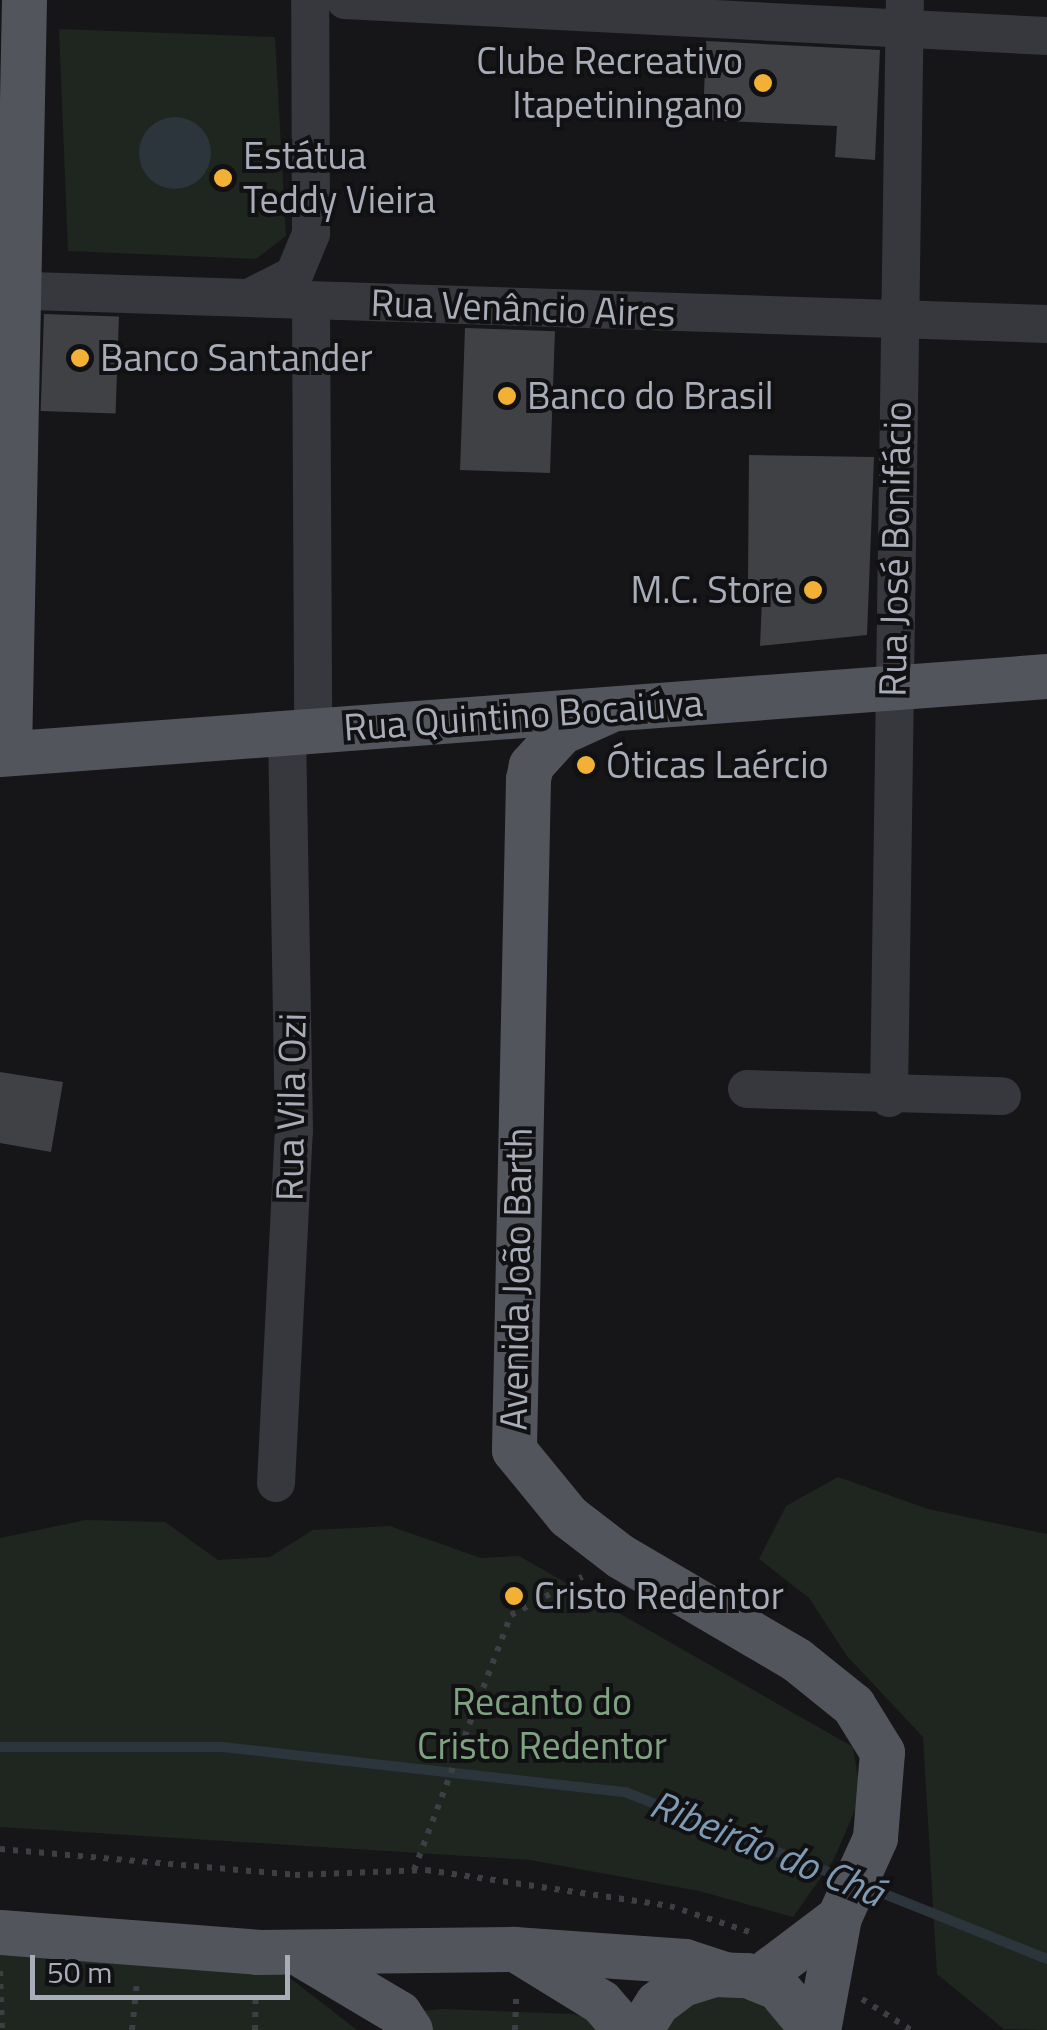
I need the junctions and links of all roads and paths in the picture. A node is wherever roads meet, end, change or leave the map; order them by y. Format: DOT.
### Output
graph roads {
  1 [pos="24,0"];
  2 [pos="310,0"];
  3 [pos="345,0"];
  4 [pos="904,13"];
  5 [pos="1047,36"];
  6 [pos="10,291"];
  7 [pos="239,299"];
  8 [pos="311,302"];
  9 [pos="899,320"];
  10 [pos="1047,324"];
  11 [pos="1047,676"];
  12 [pos="891,687"];
  13 [pos="612,710"];
  14 [pos="474,723"];
  15 [pos="300,731"];
  16 [pos="5,754"];
  17 [pos="528,780"];
  18 [pos="747,1089"];
  19 [pos="1002,1096"];
  20 [pos="889,1098"];
  21 [pos="276,1483"];
  22 [pos="620,1556"];
  23 [pos="0,1849"];
  24 [pos="414,1870"];
  25 [pos="0,1932"];
  26 [pos="141,1943"];
  27 [pos="514,1949"];
  28 [pos="297,1952"];
  29 [pos="0,1961"];
  30 [pos="813,1962"];
  31 [pos="741,1977"];
  32 [pos="2,2030"];
  33 [pos="132,2030"];
  34 [pos="410,2030"];
  35 [pos="625,2030"];
  36 [pos="640,2030"];
  37 [pos="816,2030"];
  38 [pos="910,2030"];
  1 -- 6 [label="main road"];
  2 -- 7 [label="street"];
  3 -- 4 [label="street"];
  4 -- 5 [label="street"];
  4 -- 9 [label="street, Rua José Bonifácio"];
  6 -- 7 [label="street, Rua Venâncio Aires"];
  6 -- 16 [label="main road"];
  7 -- 8 [label="street, Rua Venâncio Aires"];
  8 -- 9 [label="street, Rua Venâncio Aires"];
  8 -- 15 [label="street, Rua Vila Ozi"];
  9 -- 10 [label="street, Rua Venâncio Aires"];
  9 -- 12 [label="street, Rua José Bonifácio"];
  11 -- 12 [label="main road, Rua Quintino Bocaiúva"];
  12 -- 13 [label="main road, Rua Quintino Bocaiúva"];
  12 -- 20 [label="street, Rua José Bonifácio"];
  13 -- 14 [label="main road, Rua Quintino Bocaiúva"];
  13 -- 17 [label="main road"];
  14 -- 15 [label="main road, Rua Quintino Bocaiúva"];
  14 -- 17 [label="main road"];
  15 -- 16 [label="main road, Rua Quintino Bocaiúva"];
  15 -- 21 [label="street, Rua Vila Ozi"];
  17 -- 22 [label="main road, Avenida João Barth"];
  18 -- 20 [label="street"];
  19 -- 20 [label="street"];
  22 -- 24 [label="path"];
  22 -- 30 [label="main road, Avenida João Barth"];
  23 -- 24 [label="path"];
  24 -- 30 [label="path"];
  25 -- 26 [label="main road"];
  26 -- 28 [label="main road"];
  26 -- 33 [label="path"];
  27 -- 28 [label="main road"];
  27 -- 31 [label="main road"];
  27 -- 35 [label="main road"];
  28 -- 34 [label="main road"];
  29 -- 32 [label="path"];
  30 -- 31 [label="main road"];
  30 -- 37 [label="main road, Avenida João Barth"];
  30 -- 38 [label="path"];
  31 -- 36 [label="main road"];
  31 -- 37 [label="main road"];
}
